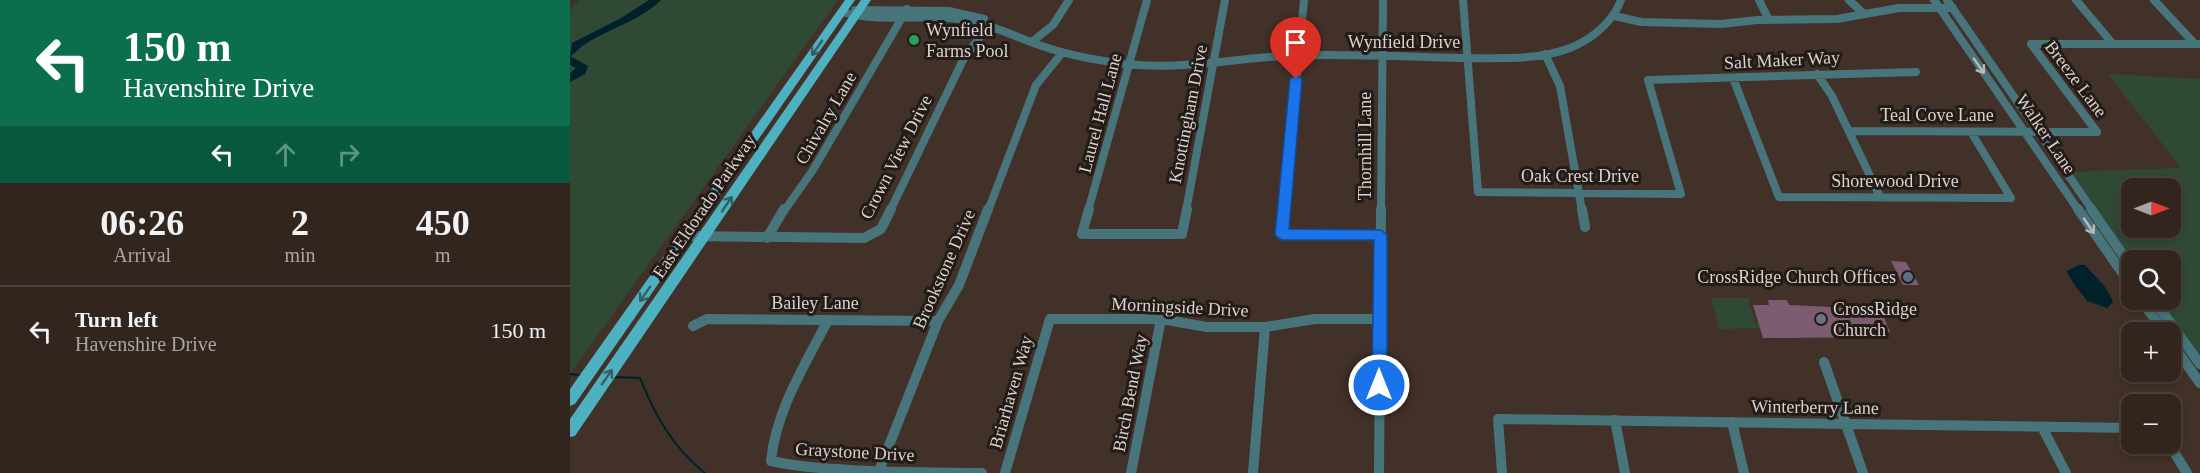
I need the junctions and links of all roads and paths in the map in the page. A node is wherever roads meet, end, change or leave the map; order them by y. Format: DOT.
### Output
graph roads {
  1 [pos="850,0"];
  2 [pos="1069,0"];
  3 [pos="1147,0"];
  4 [pos="1225,0"];
  5 [pos="1304,0"];
  6 [pos="1383,0"];
  7 [pos="1462,0"];
  8 [pos="1621,0"];
  9 [pos="1759,0"];
  10 [pos="1849,0"];
  11 [pos="2076,0"];
  12 [pos="2154,0"];
  13 [pos="1944,5"];
  14 [pos="860,8"];
  15 [pos="842,12"];
  16 [pos="905,13"];
  17 [pos="1863,13"];
  18 [pos="1616,16"];
  19 [pos="1768,20"];
  20 [pos="990,24"];
  21 [pos="1033,42"];
  22 [pos="2113,44"];
  23 [pos="2197,44"];
  24 [pos="1062,53"];
  25 [pos="1545,54"];
  26 [pos="1298,57"];
  27 [pos="1382,57"];
  28 [pos="1467,57"];
  29 [pos="1215,61"];
  30 [pos="1128,64"];
  31 [pos="1916,72"];
  32 [pos="1817,74"];
  33 [pos="1733,78"];
  34 [pos="1849,131"];
  35 [pos="1971,132"];
  36 [pos="2032,132"];
  37 [pos="2097,132"];
  38 [pos="1579,193"];
  39 [pos="1681,194"];
  40 [pos="1880,197"];
  41 [pos="1585,227"];
  42 [pos="1082,234"];
  43 [pos="1381,235"];
  44 [pos="686,236"];
  45 [pos="705,236"];
  46 [pos="767,238"];
  47 [pos="2102,245"];
  48 [pos="2115,245"];
  49 [pos="2121,253"];
  50 [pos="2121,271"];
  51 [pos="2161,310"];
  52 [pos="1050,319"];
  53 [pos="1161,319"];
  54 [pos="1380,319"];
  55 [pos="828,320"];
  56 [pos="938,321"];
  57 [pos="693,326"];
  58 [pos="1265,327"];
  59 [pos="2181,356"];
  60 [pos="1824,362"];
  61 [pos="2200,364"];
  62 [pos="2198,378"];
  63 [pos="570,400"];
  64 [pos="1615,420"];
  65 [pos="1732,422"];
  66 [pos="1846,424"];
  67 [pos="2043,427"];
  68 [pos="2121,428"];
  69 [pos="570,431"];
  70 [pos="2175,454"];
  71 [pos="879,471"];
  72 [pos="982,473"];
  73 [pos="1005,473"];
  74 [pos="1131,473"];
  75 [pos="1253,473"];
  76 [pos="1379,473"];
  77 [pos="1502,473"];
  78 [pos="1625,473"];
  79 [pos="1744,473"];
  80 [pos="1863,473"];
  81 [pos="2066,473"];
  82 [pos="2187,473"];
  1 -- 15 [label="main road, East Eldorado Parkway"];
  2 -- 21 [label="street"];
  3 -- 30 [label="street, Laurel Hall Lane"];
  4 -- 29 [label="street, Knottingham Drive"];
  5 -- 26 [label="street"];
  6 -- 27 [label="street, Thornhill Lane"];
  7 -- 28 [label="street"];
  8 -- 18 [label="street"];
  9 -- 19 [label="street"];
  10 -- 17 [label="street"];
  11 -- 22 [label="street"];
  12 -- 23 [label="street"];
  13 -- 17 [label="street"];
  13 -- 36 [label="street, Walker Lane, one-way"];
  13 -- 36 [label="street, Walker Lane"];
  14 -- 15 [label="street, Wynfield Drive"];
  14 -- 16 [label="street, Wynfield Drive"];
  45 -- 14 [label="main road, East Eldorado Parkway, one-way"];
  15 -- 44 [label="main road, East Eldorado Parkway, one-way"];
  16 -- 20 [label="street, Wynfield Drive"];
  16 -- 46 [label="street, Chivalry Lane"];
  17 -- 19 [label="street"];
  18 -- 19 [label="street"];
  18 -- 25 [label="street, Wynfield Drive"];
  20 -- 21 [label="street, Wynfield Drive"];
  20 -- 46 [label="street, Crown View Drive"];
  21 -- 24 [label="street, Wynfield Drive"];
  22 -- 23 [label="street"];
  22 -- 37 [label="street, Breeze Lane"];
  24 -- 30 [label="street, Wynfield Drive"];
  24 -- 56 [label="street, Brookstone Drive"];
  25 -- 28 [label="street, Wynfield Drive"];
  25 -- 38 [label="street"];
  26 -- 27 [label="street, Wynfield Drive"];
  26 -- 29 [label="street, Wynfield Drive"];
  26 -- 43 [label="street"];
  27 -- 28 [label="street, Wynfield Drive"];
  27 -- 43 [label="street, Thornhill Lane"];
  28 -- 38 [label="street, Oak Crest Drive"];
  29 -- 30 [label="street, Wynfield Drive"];
  29 -- 42 [label="street, Knottingham Drive"];
  30 -- 42 [label="street, Laurel Hall Lane"];
  31 -- 32 [label="street, Salt Maker Way"];
  32 -- 33 [label="street, Salt Maker Way"];
  32 -- 34 [label="street"];
  33 -- 39 [label="street, Salt Maker Way"];
  33 -- 40 [label="street, Shorewood Drive"];
  34 -- 35 [label="street, Teal Cove Lane"];
  34 -- 40 [label="street"];
  35 -- 36 [label="street, Teal Cove Lane"];
  35 -- 40 [label="street, Shorewood Drive"];
  36 -- 37 [label="street, Teal Cove Lane"];
  36 -- 47 [label="street, Walker Lane, one-way"];
  36 -- 48 [label="street, Walker Lane"];
  38 -- 39 [label="street, Oak Crest Drive"];
  38 -- 41 [label="street"];
  43 -- 54 [label="street, Thornhill Lane"];
  44 -- 45 [label="street, Crown View Drive"];
  44 -- 63 [label="main road, East Eldorado Parkway, one-way"];
  45 -- 46 [label="street, Crown View Drive"];
  69 -- 45 [label="main road, East Eldorado Parkway, one-way"];
  47 -- 48 [label="street"];
  47 -- 50 [label="street, Walker Lane"];
  48 -- 49 [label="street, Walker Lane"];
  51 -- 61 [label="street"];
  52 -- 53 [label="street, Morningside Drive"];
  52 -- 73 [label="street, Briarhaven Way"];
  53 -- 58 [label="street, Morningside Drive"];
  53 -- 74 [label="street, Birch Bend Way"];
  54 -- 58 [label="street, Morningside Drive"];
  54 -- 76 [label="street, Thornhill Lane"];
  55 -- 56 [label="street, Bailey Lane"];
  55 -- 57 [label="street, Bailey Lane"];
  55 -- 71 [label="street, Graystone Drive"];
  56 -- 71 [label="street, Brookstone Drive"];
  58 -- 75 [label="street"];
  59 -- 62 [label="street"];
  60 -- 66 [label="street"];
  64 -- 65 [label="street, Winterberry Lane"];
  64 -- 77 [label="street, Winterberry Lane"];
  64 -- 78 [label="street"];
  65 -- 66 [label="street, Winterberry Lane"];
  65 -- 79 [label="street"];
  66 -- 67 [label="street, Winterberry Lane"];
  66 -- 80 [label="street"];
  67 -- 68 [label="street, Winterberry Lane"];
  67 -- 81 [label="street"];
  70 -- 82 [label="street"];
  71 -- 72 [label="street, Graystone Drive"];
}
